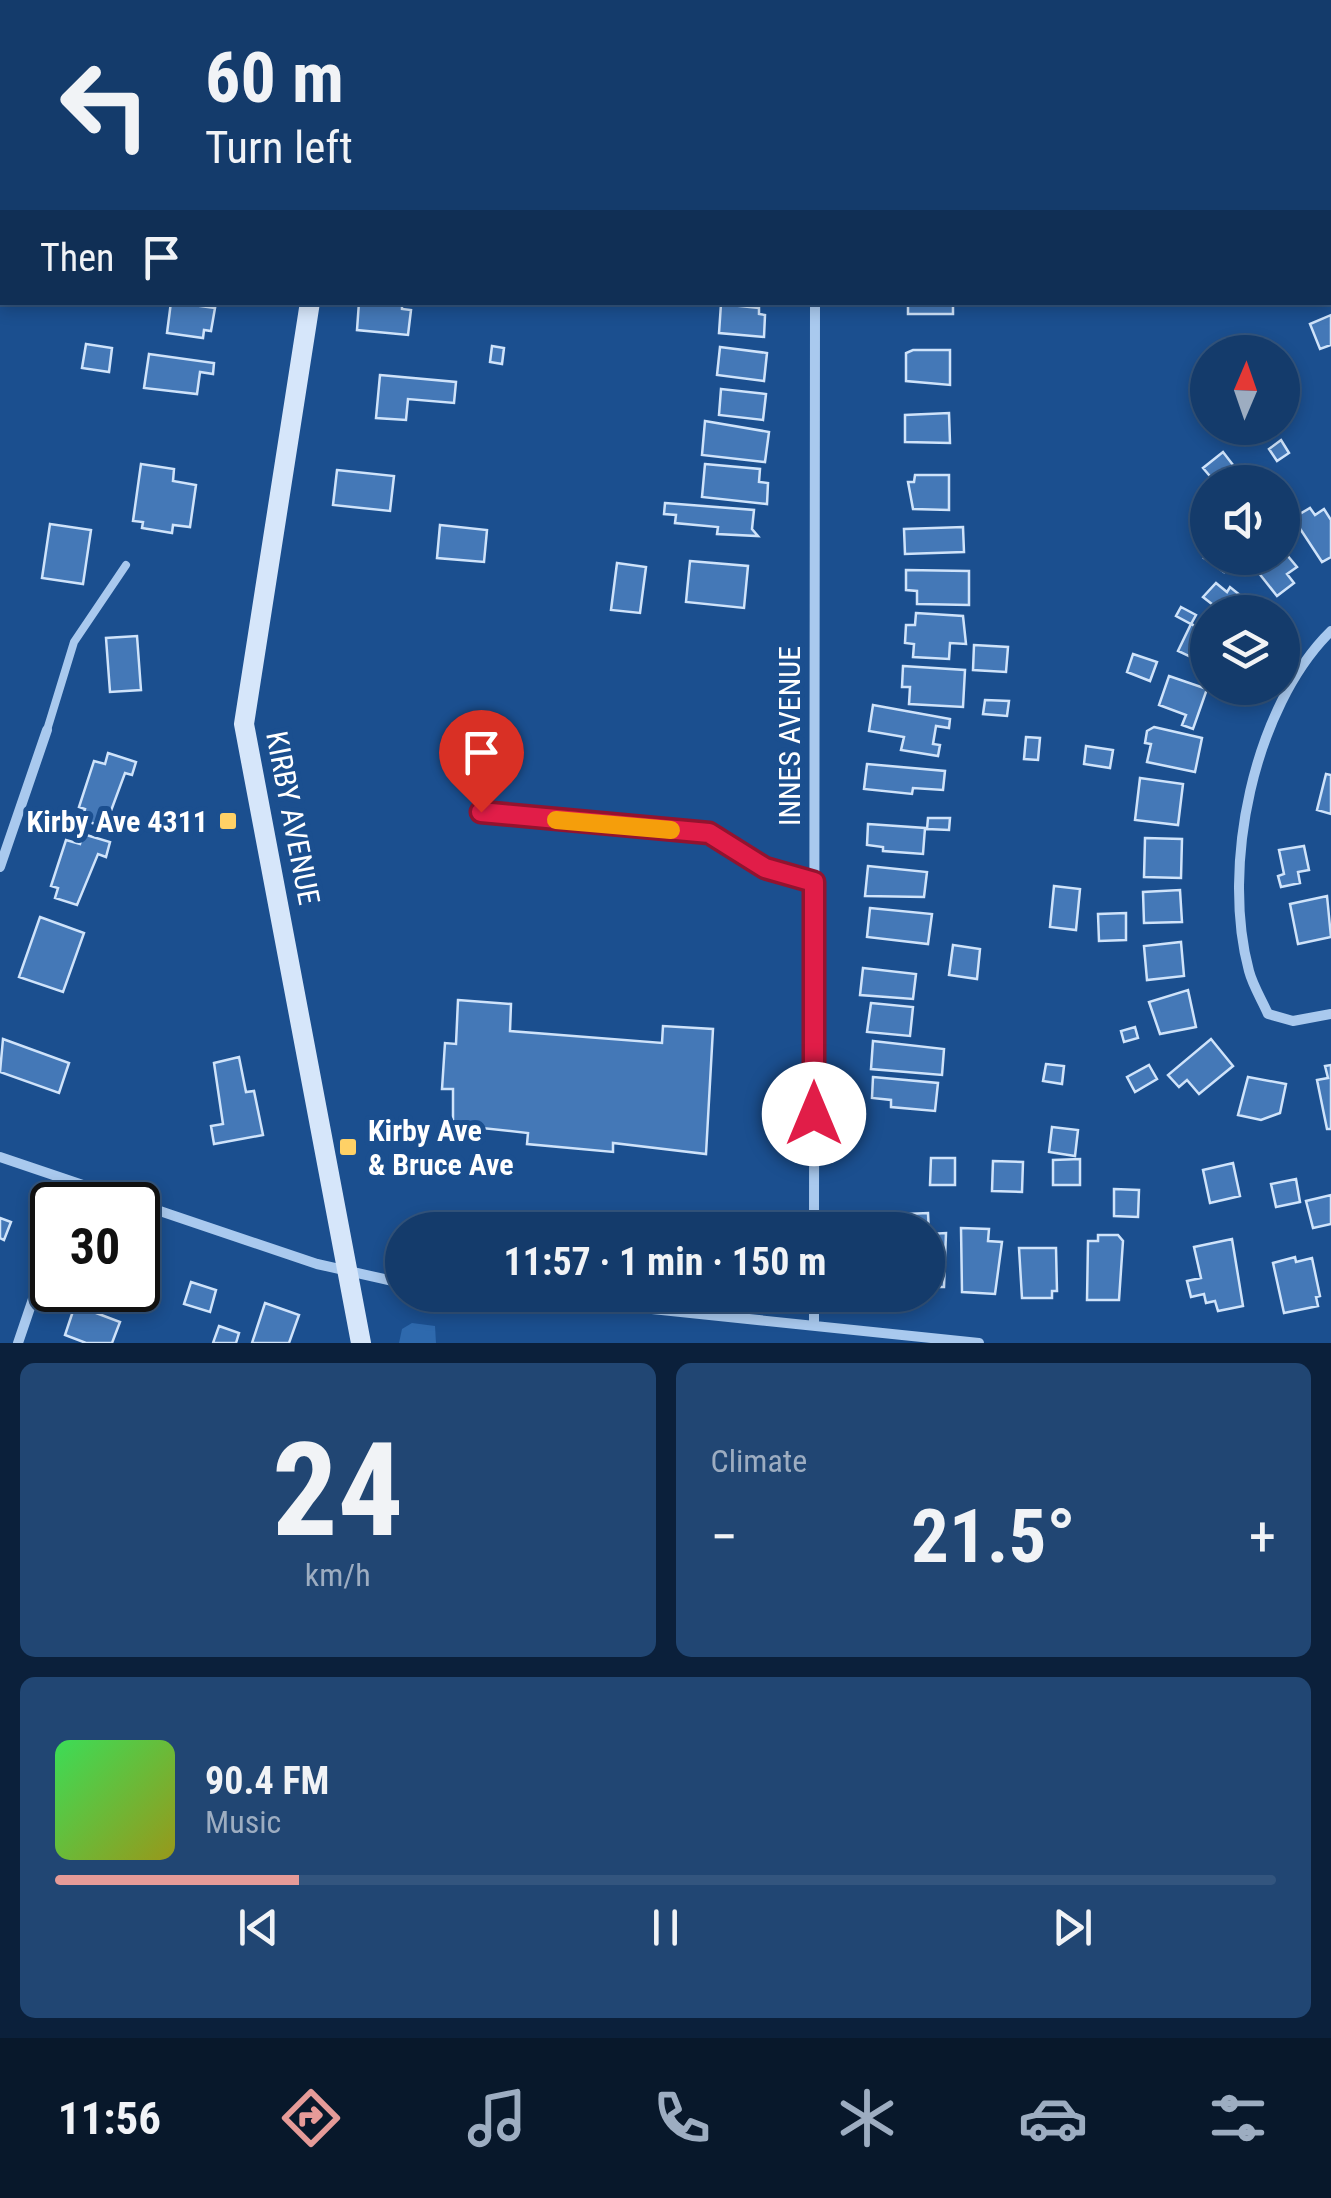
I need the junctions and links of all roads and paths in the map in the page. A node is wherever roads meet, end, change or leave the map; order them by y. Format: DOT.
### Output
graph roads {
  1 [pos="310,305"];
  2 [pos="815,305"];
  3 [pos="126,564"];
  4 [pos="1331,631"];
  5 [pos="47,730"];
  6 [pos="481,812"];
  7 [pos="0,867"];
  8 [pos="814,882"];
  9 [pos="1331,1014"];
  10 [pos="0,1157"];
  11 [pos="71,1182"];
  12 [pos="160,1211"];
  13 [pos="814,1212"];
  14 [pos="349,1273"];
  15 [pos="385,1280"];
  16 [pos="30,1308"];
  17 [pos="692,1312"];
  18 [pos="814,1312"];
  19 [pos="814,1324"];
  20 [pos="872,1338"];
  21 [pos="18,1343"];
  22 [pos="361,1343"];
  23 [pos="978,1343"];
  1 -- 14 [label="street, KIRBY AVENUE"];
  2 -- 8 [label="street, INNES AVENUE"];
  3 -- 5 [label="lane"];
  4 -- 9 [label="street"];
  5 -- 7 [label="street"];
  6 -- 8 [label="lane"];
  8 -- 13 [label="street, INNES AVENUE"];
  10 -- 11 [label="street"];
  12 -- 14 [label="street"];
  14 -- 15 [label="street"];
  14 -- 22 [label="street, KIRBY AVENUE"];
  16 -- 21 [label="street"];
  17 -- 19 [label="street"];
  18 -- 19 [label="street"];
  19 -- 20 [label="street"];
  20 -- 23 [label="street"];
}
